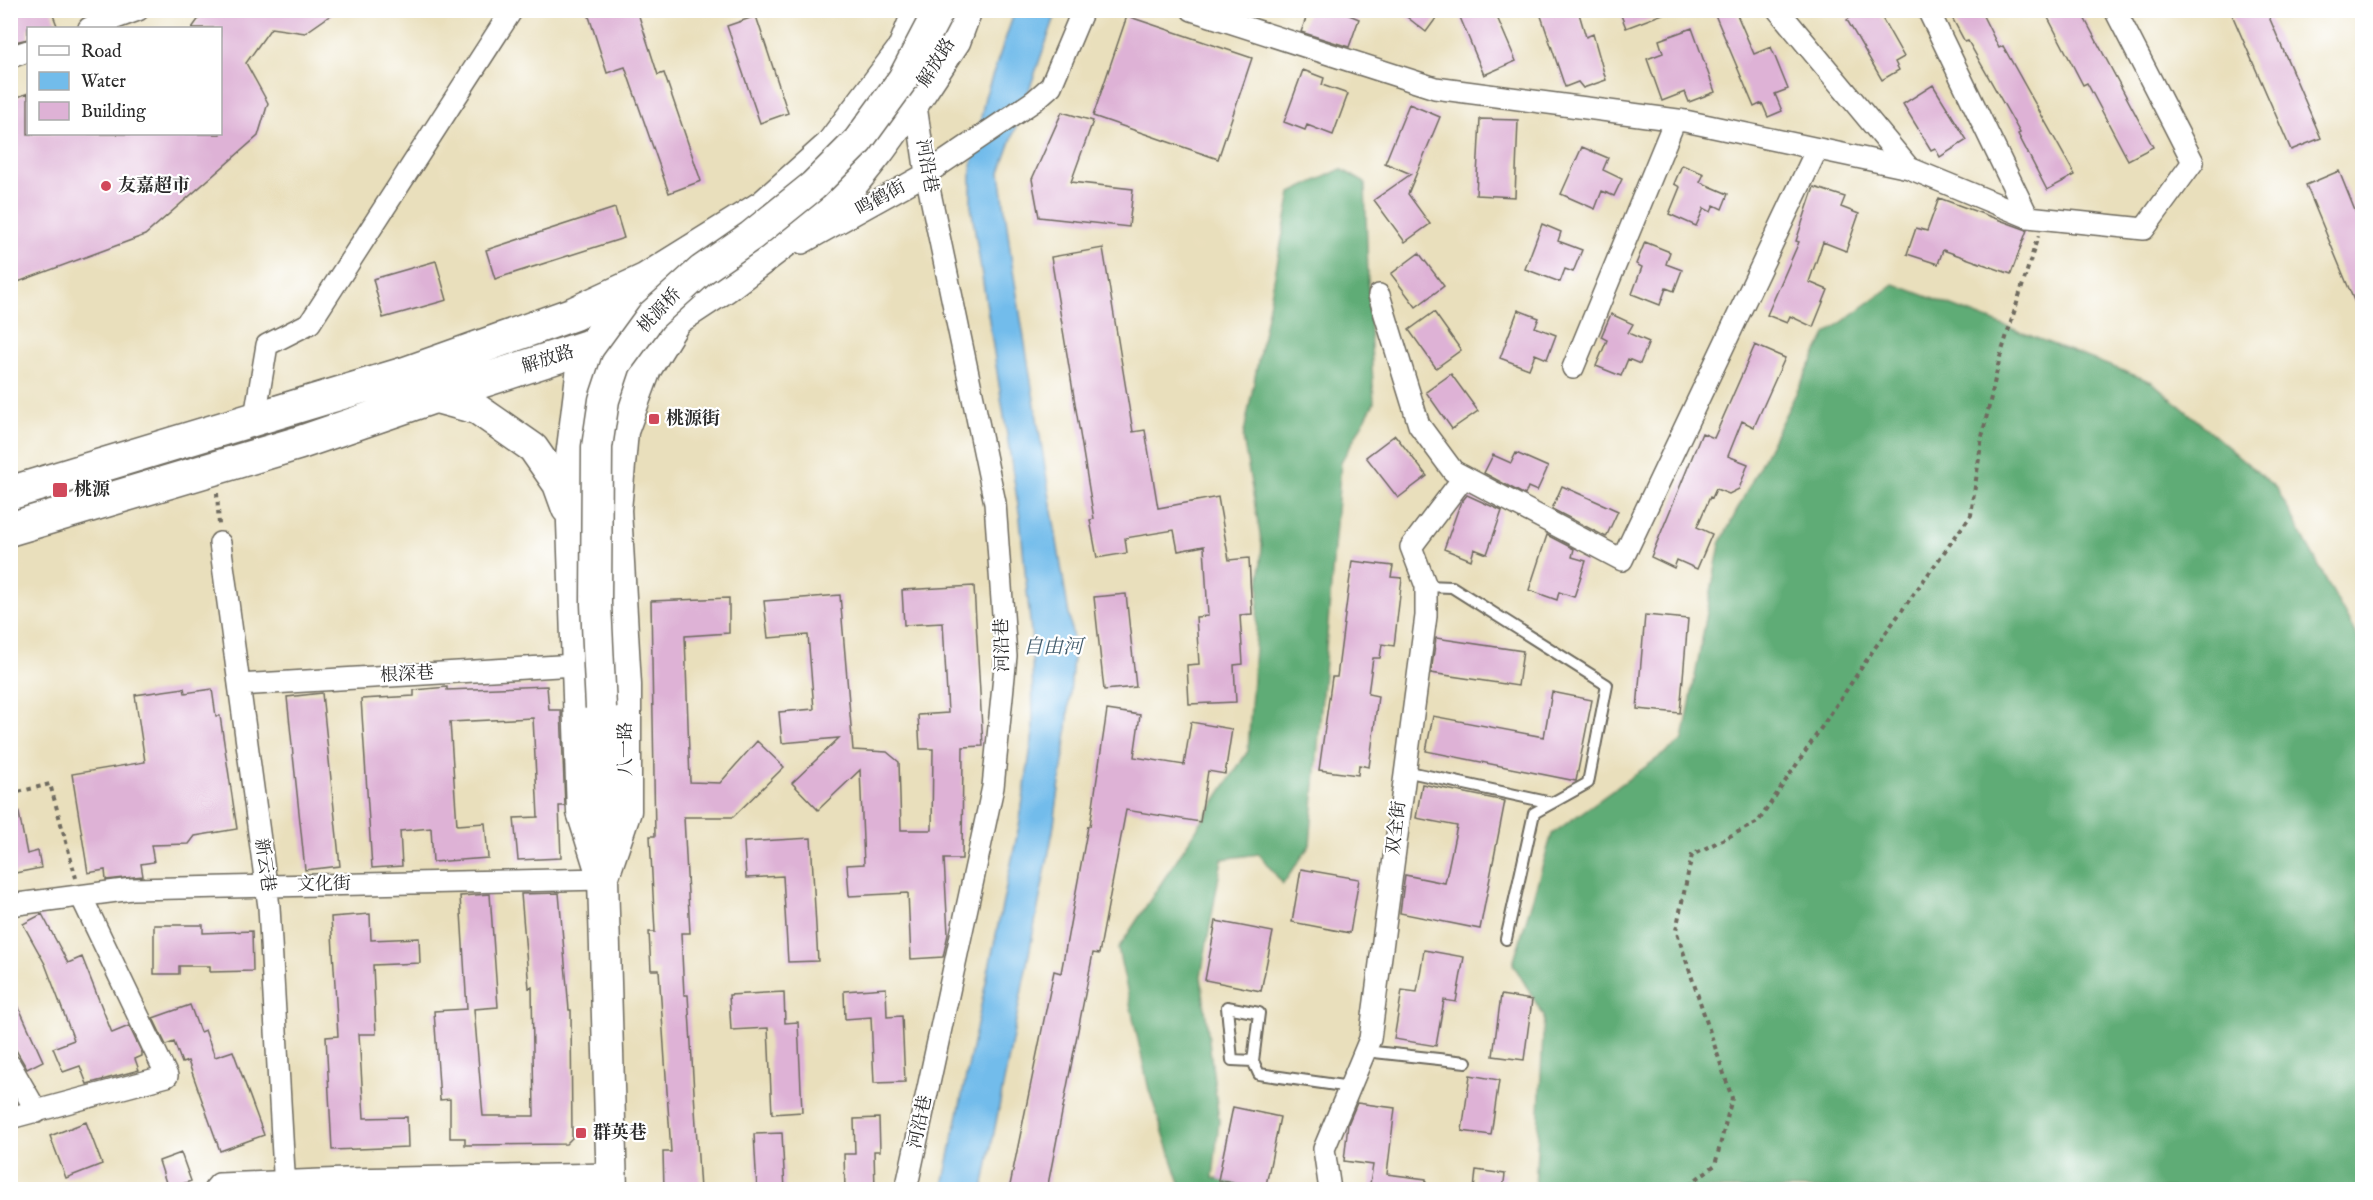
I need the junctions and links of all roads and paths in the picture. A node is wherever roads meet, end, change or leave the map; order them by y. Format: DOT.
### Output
graph roads {
  1 [pos="138,10"];
  2 [pos="512,10"];
  3 [pos="920,10"];
  4 [pos="939,10"];
  5 [pos="965,10"];
  6 [pos="1083,10"];
  7 [pos="1192,10"];
  8 [pos="1779,10"];
  9 [pos="1928,10"];
  10 [pos="2115,10"];
  11 [pos="92,27"];
  12 [pos="27,51"];
  13 [pos="10,57"];
  14 [pos="915,99"];
  15 [pos="1675,120"];
  16 [pos="1817,149"];
  17 [pos="1909,168"];
  18 [pos="926,174"];
  19 [pos="2036,218"];
  20 [pos="646,280"];
  21 [pos="725,286"];
  22 [pos="1379,295"];
  23 [pos="678,317"];
  24 [pos="502,341"];
  25 [pos="591,347"];
  26 [pos="1573,369"];
  27 [pos="433,397"];
  28 [pos="255,417"];
  29 [pos="215,469"];
  30 [pos="1464,477"];
  31 [pos="10,493"];
  32 [pos="616,510"];
  33 [pos="572,523"];
  34 [pos="10,529"];
  35 [pos="220,543"];
  36 [pos="1426,586"];
  37 [pos="575,665"];
  38 [pos="239,685"];
  39 [pos="1405,771"];
  40 [pos="10,794"];
  41 [pos="1552,803"];
  42 [pos="603,879"];
  43 [pos="267,886"];
  44 [pos="81,896"];
  45 [pos="10,904"];
  46 [pos="1506,939"];
  47 [pos="1365,1051"];
  48 [pos="1253,1061"];
  49 [pos="1466,1062"];
  50 [pos="10,1065"];
  51 [pos="1350,1088"];
  52 [pos="37,1112"];
  53 [pos="10,1118"];
  54 [pos="612,1182"];
  55 [pos="348,1184"];
  56 [pos="284,1186"];
  57 [pos="214,1190"];
  58 [pos="906,1190"];
  59 [pos="1330,1190"];
  60 [pos="1682,1190"];
  1 -- 11 [label="street"];
  2 -- 28 [label="street"];
  3 -- 20 [label="main road, 解放路"];
  4 -- 42 [label="main road, 桃源桥, bridge"];
  5 -- 14 [label="main road, 解放路"];
  6 -- 18 [label="street, 鸣鹤街"];
  7 -- 15 [label="street"];
  8 -- 17 [label="street"];
  9 -- 19 [label="street"];
  10 -- 19 [label="street"];
  12 -- 13 [label="street"];
  14 -- 18 [label="street, 河沿巷"];
  14 -- 21 [label="main road, 解放路"];
  15 -- 16 [label="street"];
  15 -- 26 [label="street"];
  16 -- 17 [label="street"];
  16 -- 30 [label="street"];
  17 -- 19 [label="street"];
  18 -- 21 [label="street, 鸣鹤街"];
  18 -- 58 [label="street, 河沿巷"];
  19 -- 60 [label="path"];
  20 -- 24 [label="main road, 解放路"];
  20 -- 25 [label="main road"];
  21 -- 23 [label="main road, 解放路"];
  22 -- 30 [label="street"];
  23 -- 25 [label="main road, 解放路"];
  23 -- 32 [label="main road, 八一路"];
  24 -- 25 [label="main road"];
  24 -- 28 [label="main road, 解放路"];
  25 -- 27 [label="main road, 解放路"];
  25 -- 32 [label="main road"];
  25 -- 33 [label="main road"];
  27 -- 29 [label="main road, 解放路"];
  27 -- 33 [label="main road"];
  28 -- 31 [label="main road, 解放路"];
  29 -- 34 [label="main road, 解放路"];
  29 -- 35 [label="path"];
  30 -- 36 [label="street, 双全街"];
  32 -- 42 [label="main road, 八一路"];
  33 -- 37 [label="main road"];
  35 -- 38 [label="street, 新云巷"];
  36 -- 39 [label="street, 双全街"];
  36 -- 41 [label="lane"];
  37 -- 38 [label="street, 根深巷"];
  37 -- 42 [label="main road"];
  38 -- 43 [label="street, 新云巷"];
  39 -- 41 [label="lane"];
  39 -- 47 [label="street, 双全街"];
  40 -- 44 [label="path"];
  41 -- 46 [label="lane"];
  42 -- 43 [label="street, 文化街"];
  42 -- 54 [label="main road, 八一路"];
  43 -- 44 [label="street, 文化街"];
  43 -- 56 [label="street, 新云巷"];
  44 -- 45 [label="street, 文化街"];
  44 -- 52 [label="street"];
  47 -- 49 [label="lane"];
  47 -- 51 [label="street, 双全街"];
  48 -- 48 [label="lane"];
  48 -- 51 [label="lane"];
  50 -- 52 [label="street"];
  51 -- 59 [label="street, 双全街"];
  52 -- 53 [label="street"];
  54 -- 55 [label="street"];
  55 -- 56 [label="street"];
  56 -- 57 [label="street"];
}
